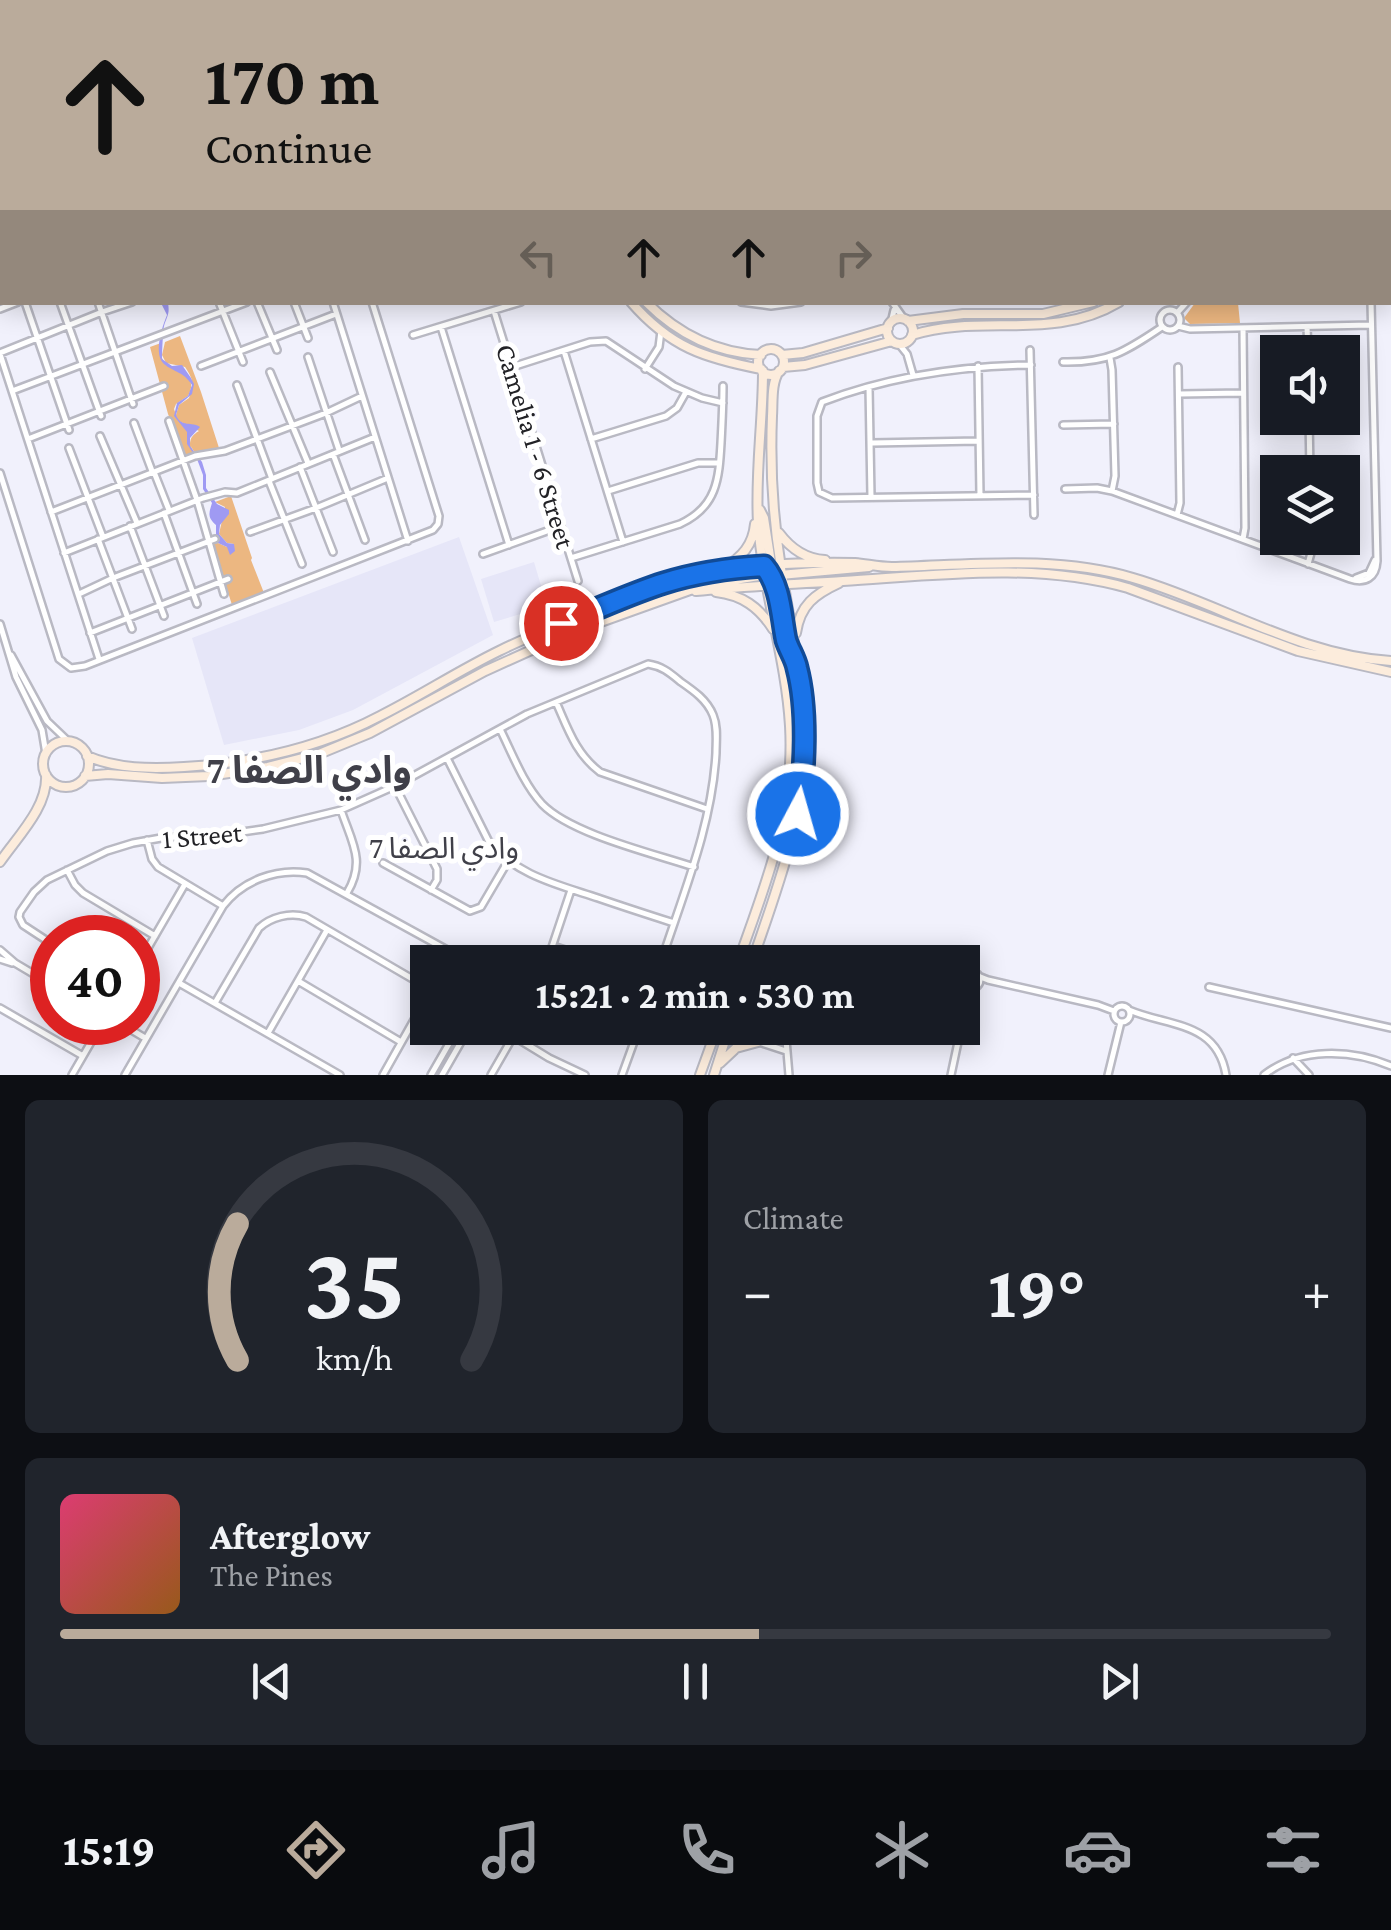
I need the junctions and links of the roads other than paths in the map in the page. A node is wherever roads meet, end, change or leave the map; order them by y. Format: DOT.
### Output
graph roads {
  1 [pos="27,305"];
  2 [pos="61,305"];
  3 [pos="99,305"];
  4 [pos="123,305"];
  5 [pos="220,305"];
  6 [pos="240,305"];
  7 [pos="258,305"];
  8 [pos="295,305"];
  9 [pos="334,305"];
  10 [pos="373,305"];
  11 [pos="510,305"];
  12 [pos="634,305"];
  13 [pos="649,305"];
  14 [pos="893,305"];
  15 [pos="1080,305"];
  16 [pos="1112,305"];
  17 [pos="1156,305"];
  18 [pos="1185,305"];
  19 [pos="1371,305"];
  20 [pos="494,310"];
  21 [pos="102,312"];
  22 [pos="223,312"];
  23 [pos="1162,312"];
  24 [pos="1177,313"];
  25 [pos="336,314"];
  26 [pos="906,320"];
  27 [pos="68,326"];
  28 [pos="303,326"];
  29 [pos="441,326"];
  30 [pos="890,326"];
  31 [pos="1178,326"];
  32 [pos="1371,326"];
  33 [pos="1162,327"];
  34 [pos="1307,327"];
  35 [pos="1242,328"];
  36 [pos="661,331"];
  37 [pos="413,335"];
  38 [pos="1307,335"];
  39 [pos="39,338"];
  40 [pos="272,338"];
  41 [pos="308,338"];
  42 [pos="911,338"];
  43 [pos="676,342"];
  44 [pos="896,342"];
  45 [pos="276,350"];
  46 [pos="1030,350"];
  47 [pos="238,351"];
  48 [pos="564,351"];
  49 [pos="657,352"];
  50 [pos="0,353"];
  51 [pos="116,353"];
  52 [pos="761,354"];
  53 [pos="907,354"];
  54 [pos="782,355"];
  55 [pos="308,357"];
  56 [pos="1110,358"];
  57 [pos="243,362"];
  58 [pos="1063,362"];
  59 [pos="82,366"];
  60 [pos="201,366"];
  61 [pos="978,366"];
  62 [pos="1031,366"];
  63 [pos="512,367"];
  64 [pos="1178,367"];
  65 [pos="645,369"];
  66 [pos="781,369"];
  67 [pos="762,370"];
  68 [pos="270,372"];
  69 [pos="913,375"];
  70 [pos="51,377"];
  71 [pos="237,384"];
  72 [pos="164,386"];
  73 [pos="724,386"];
  74 [pos="869,387"];
  75 [pos="12,391"];
  76 [pos="686,392"];
  77 [pos="1243,393"];
  78 [pos="1179,394"];
  79 [pos="362,396"];
  80 [pos="132,402"];
  81 [pos="723,402"];
  82 [pos="326,413"];
  83 [pos="762,413"];
  84 [pos="100,414"];
  85 [pos="772,414"];
  86 [pos="168,421"];
  87 [pos="134,423"];
  88 [pos="1114,424"];
  89 [pos="291,425"];
  90 [pos="1063,425"];
  91 [pos="68,427"];
  92 [pos="761,432"];
  93 [pos="772,433"];
  94 [pos="100,436"];
  95 [pos="375,437"];
  96 [pos="258,438"];
  97 [pos="28,439"];
  98 [pos="591,439"];
  99 [pos="978,441"];
  100 [pos="870,443"];
  101 [pos="69,448"];
  102 [pos="336,452"];
  103 [pos="184,460"];
  104 [pos="308,464"];
  105 [pos="720,464"];
  106 [pos="300,467"];
  107 [pos="153,472"];
  108 [pos="0,473"];
  109 [pos="388,478"];
  110 [pos="270,480"];
  111 [pos="121,485"];
  112 [pos="1065,490"];
  113 [pos="608,491"];
  114 [pos="1112,491"];
  115 [pos="348,494"];
  116 [pos="1034,495"];
  117 [pos="980,496"];
  118 [pos="871,497"];
  119 [pos="88,498"];
  120 [pos="197,500"];
  121 [pos="758,506"];
  122 [pos="316,508"];
  123 [pos="166,511"];
  124 [pos="51,512"];
  125 [pos="1034,515"];
  126 [pos="1177,516"];
  127 [pos="285,518"];
  128 [pos="134,525"];
  129 [pos="561,526"];
  130 [pos="776,528"];
  131 [pos="250,532"];
  132 [pos="100,538"];
  133 [pos="212,540"];
  134 [pos="365,540"];
  135 [pos="408,541"];
  136 [pos="1242,541"];
  137 [pos="623,542"];
  138 [pos="509,545"];
  139 [pos="333,552"];
  140 [pos="64,553"];
  141 [pos="178,553"];
  142 [pos="483,554"];
  143 [pos="1310,555"];
  144 [pos="571,558"];
  145 [pos="302,564"];
  146 [pos="1308,564"];
  147 [pos="145,565"];
  148 [pos="873,566"];
  149 [pos="720,570"];
  150 [pos="773,575"];
  151 [pos="113,578"];
  152 [pos="224,580"];
  153 [pos="578,581"];
  154 [pos="844,581"];
  155 [pos="686,592"];
  156 [pos="193,593"];
  157 [pos="78,594"];
  158 [pos="224,594"];
  159 [pos="160,604"];
  160 [pos="197,604"];
  161 [pos="164,616"];
  162 [pos="128,617"];
  163 [pos="0,624"];
  164 [pos="132,629"];
  165 [pos="90,633"];
  166 [pos="777,637"];
  167 [pos="794,642"];
  168 [pos="9,653"];
  169 [pos="99,659"];
  170 [pos="1391,662"];
  171 [pos="797,664"];
  172 [pos="1374,664"];
  173 [pos="1391,672"];
  174 [pos="556,702"];
  175 [pos="500,729"];
  176 [pos="69,742"];
  177 [pos="46,754"];
  178 [pos="87,756"];
  179 [pos="447,758"];
  180 [pos="46,775"];
  181 [pos="85,776"];
  182 [pos="396,786"];
  183 [pos="67,787"];
  184 [pos="341,810"];
  185 [pos="708,810"];
  186 [pos="34,812"];
  187 [pos="147,840"];
  188 [pos="508,861"];
  189 [pos="0,862"];
  190 [pos="382,863"];
  191 [pos="694,867"];
  192 [pos="67,870"];
  193 [pos="186,884"];
  194 [pos="431,890"];
  195 [pos="571,890"];
  196 [pos="347,894"];
  197 [pos="223,906"];
  198 [pos="120,915"];
  199 [pos="674,923"];
  200 [pos="160,928"];
  201 [pos="30,930"];
  202 [pos="327,930"];
  203 [pos="436,945"];
  204 [pos="553,945"];
  205 [pos="667,945"];
  206 [pos="744,945"];
  207 [pos="758,945"];
  208 [pos="1,955"];
  209 [pos="30,972"];
  210 [pos="980,977"];
  211 [pos="410,981"];
  212 [pos="991,981"];
  213 [pos="298,982"];
  214 [pos="179,984"];
  215 [pos="980,984"];
  216 [pos="1209,986"];
  217 [pos="215,1003"];
  218 [pos="0,1008"];
  219 [pos="1114,1011"];
  220 [pos="1129,1014"];
  221 [pos="160,1016"];
  222 [pos="1120,1022"];
  223 [pos="410,1025"];
  224 [pos="1391,1028"];
  225 [pos="268,1034"];
  226 [pos="401,1042"];
  227 [pos="89,1045"];
  228 [pos="142,1045"];
  229 [pos="448,1045"];
  230 [pos="459,1045"];
  231 [pos="508,1045"];
  232 [pos="528,1045"];
  233 [pos="633,1045"];
  234 [pos="711,1045"];
  235 [pos="724,1045"];
  236 [pos="741,1045"];
  237 [pos="776,1045"];
  238 [pos="785,1045"];
  239 [pos="957,1045"];
  240 [pos="786,1051"];
  241 [pos="83,1056"];
  242 [pos="1293,1058"];
  243 [pos="1391,1066"];
  244 [pos="715,1071"];
  245 [pos="72,1075"];
  246 [pos="125,1075"];
  247 [pos="340,1075"];
  248 [pos="382,1075"];
  249 [pos="430,1075"];
  250 [pos="442,1075"];
  251 [pos="491,1075"];
  252 [pos="585,1075"];
  253 [pos="622,1075"];
  254 [pos="700,1075"];
  255 [pos="789,1075"];
  256 [pos="951,1075"];
  257 [pos="1108,1075"];
  258 [pos="1226,1075"];
  259 [pos="1264,1075"];
  260 [pos="1309,1075"];
  1 -- 39 [label="street"];
  2 -- 27 [label="street"];
  3 -- 21 [label="street"];
  4 -- 21 [label="street"];
  5 -- 22 [label="street"];
  6 -- 22 [label="street"];
  7 -- 40 [label="street"];
  8 -- 28 [label="street"];
  9 -- 25 [label="street"];
  10 -- 135 [label="street"];
  11 -- 20 [label="street"];
  12 -- 36 [label="street"];
  13 -- 52 [label="street"];
  14 -- 26 [label="street"];
  14 -- 30 [label="street"];
  15 -- 26 [label="street"];
  16 -- 42 [label="street"];
  17 -- 23 [label="street"];
  18 -- 24 [label="street"];
  19 -- 32 [label="street"];
  20 -- 29 [label="street"];
  20 -- 63 [label="street, Camelia 1 - 6 Street"];
  21 -- 27 [label="street"];
  21 -- 51 [label="street"];
  22 -- 47 [label="street"];
  22 -- 51 [label="street"];
  23 -- 24 [label="street"];
  23 -- 33 [label="street"];
  24 -- 31 [label="street"];
  25 -- 28 [label="street"];
  25 -- 79 [label="street"];
  26 -- 30 [label="street"];
  26 -- 42 [label="street"];
  27 -- 39 [label="street"];
  27 -- 59 [label="street"];
  28 -- 40 [label="street"];
  28 -- 41 [label="street"];
  29 -- 37 [label="street"];
  29 -- 138 [label="street"];
  30 -- 44 [label="street"];
  30 -- 54 [label="street"];
  31 -- 33 [label="street"];
  31 -- 35 [label="street"];
  32 -- 34 [label="street"];
  32 -- 146 [label="street"];
  33 -- 56 [label="street"];
  34 -- 35 [label="street"];
  34 -- 38 [label="street"];
  35 -- 77 [label="street"];
  36 -- 43 [label="street"];
  36 -- 49 [label="street"];
  39 -- 50 [label="street"];
  39 -- 70 [label="street"];
  40 -- 45 [label="street"];
  40 -- 47 [label="street"];
  42 -- 44 [label="street"];
  42 -- 53 [label="street"];
  43 -- 49 [label="street"];
  43 -- 67 [label="street"];
  44 -- 53 [label="street"];
  44 -- 66 [label="street"];
  46 -- 62 [label="street"];
  47 -- 57 [label="street"];
  47 -- 60 [label="street"];
  48 -- 63 [label="street"];
  48 -- 65 [label="street"];
  48 -- 98 [label="street"];
  49 -- 65 [label="street"];
  50 -- 75 [label="street"];
  51 -- 59 [label="street"];
  51 -- 80 [label="street"];
  52 -- 54 [label="street"];
  52 -- 67 [label="street"];
  53 -- 69 [label="street"];
  54 -- 66 [label="street"];
  55 -- 82 [label="street"];
  56 -- 58 [label="street"];
  56 -- 88 [label="street"];
  59 -- 70 [label="street"];
  59 -- 84 [label="street"];
  61 -- 62 [label="street"];
  61 -- 69 [label="street"];
  61 -- 99 [label="street"];
  62 -- 116 [label="street"];
  63 -- 129 [label="street, Camelia 1 - 6 Street"];
  64 -- 78 [label="street"];
  65 -- 76 [label="street"];
  66 -- 67 [label="street"];
  66 -- 85 [label="street"];
  67 -- 83 [label="street"];
  68 -- 89 [label="street"];
  69 -- 74 [label="street"];
  70 -- 75 [label="street"];
  70 -- 91 [label="street"];
  71 -- 96 [label="street"];
  72 -- 80 [label="street"];
  73 -- 81 [label="street"];
  74 -- 100 [label="street"];
  74 -- 118 [label="street"];
  75 -- 97 [label="street"];
  76 -- 81 [label="street"];
  76 -- 98 [label="street"];
  77 -- 78 [label="street"];
  77 -- 136 [label="street"];
  78 -- 126 [label="street"];
  79 -- 82 [label="street"];
  79 -- 95 [label="street"];
  80 -- 84 [label="street"];
  81 -- 105 [label="street"];
  82 -- 89 [label="street"];
  82 -- 102 [label="street"];
  83 -- 85 [label="street"];
  83 -- 92 [label="street"];
  84 -- 91 [label="street"];
  85 -- 93 [label="street"];
  86 -- 103 [label="street"];
  87 -- 107 [label="street"];
  88 -- 90 [label="street"];
  88 -- 114 [label="street"];
  89 -- 96 [label="street"];
  89 -- 104 [label="street"];
  91 -- 97 [label="street"];
  92 -- 93 [label="street"];
  92 -- 121 [label="street"];
  93 -- 130 [label="street"];
  94 -- 111 [label="street"];
  95 -- 102 [label="street"];
  95 -- 109 [label="street"];
  96 -- 103 [label="street"];
  96 -- 110 [label="street"];
  97 -- 124 [label="street"];
  98 -- 113 [label="street"];
  99 -- 100 [label="street"];
  99 -- 117 [label="street"];
  100 -- 118 [label="street"];
  101 -- 119 [label="street"];
  102 -- 104 [label="street"];
  102 -- 115 [label="street"];
  103 -- 107 [label="street"];
  103 -- 120 [label="street"];
  104 -- 106 [label="street"];
  105 -- 113 [label="street"];
  105 -- 137 [label="street"];
  106 -- 110 [label="street"];
  106 -- 122 [label="street"];
  107 -- 111 [label="street"];
  107 -- 123 [label="street"];
  108 -- 169 [label="street"];
  109 -- 115 [label="street"];
  109 -- 135 [label="street"];
  110 -- 120 [label="street"];
  110 -- 127 [label="street"];
  111 -- 119 [label="street"];
  111 -- 128 [label="street"];
  112 -- 114 [label="street"];
  113 -- 137 [label="street"];
  114 -- 126 [label="street"];
  115 -- 122 [label="street"];
  115 -- 134 [label="street"];
  116 -- 117 [label="street"];
  116 -- 125 [label="street"];
  117 -- 118 [label="street"];
  119 -- 124 [label="street"];
  119 -- 132 [label="street"];
  120 -- 123 [label="street"];
  120 -- 133 [label="street"];
  121 -- 149 [label="street"];
  121 -- 150 [label="street"];
  122 -- 127 [label="street"];
  122 -- 139 [label="street"];
  123 -- 128 [label="street"];
  123 -- 141 [label="street"];
  124 -- 140 [label="street"];
  126 -- 136 [label="street"];
  127 -- 131 [label="street"];
  127 -- 145 [label="street"];
  128 -- 132 [label="street"];
  128 -- 147 [label="street"];
  129 -- 138 [label="street"];
  129 -- 144 [label="street, Camelia 1 - 6 Street"];
  130 -- 148 [label="street"];
  130 -- 150 [label="street"];
  132 -- 140 [label="street"];
  132 -- 151 [label="street"];
  133 -- 141 [label="street"];
  133 -- 152 [label="street"];
  135 -- 169 [label="street"];
  136 -- 146 [label="street"];
  137 -- 144 [label="street"];
  138 -- 142 [label="street"];
  140 -- 157 [label="street"];
  141 -- 147 [label="street"];
  141 -- 156 [label="street"];
  143 -- 146 [label="street"];
  144 -- 153 [label="street, Camelia 1 - 6 Street"];
  147 -- 151 [label="street"];
  147 -- 159 [label="street"];
  148 -- 150 [label="street"];
  148 -- 172 [label="street"];
  149 -- 150 [label="street"];
  149 -- 178 [label="street"];
  150 -- 154 [label="street"];
  150 -- 155 [label="street"];
  150 -- 166 [label="street"];
  150 -- 167 [label="street"];
  150 -- 171 [label="street"];
  151 -- 157 [label="street"];
  151 -- 162 [label="street"];
  152 -- 156 [label="street"];
  152 -- 158 [label="street"];
  154 -- 167 [label="street"];
  154 -- 172 [label="street"];
  155 -- 166 [label="street"];
  155 -- 181 [label="street"];
  156 -- 159 [label="street"];
  156 -- 160 [label="street"];
  157 -- 165 [label="street"];
  159 -- 161 [label="street"];
  159 -- 162 [label="street"];
  162 -- 164 [label="street"];
  162 -- 165 [label="street"];
  163 -- 168 [label="street"];
  165 -- 169 [label="street"];
  166 -- 206 [label="street"];
  167 -- 171 [label="street"];
  168 -- 176 [label="street"];
  168 -- 177 [label="street"];
  170 -- 172 [label="street"];
  171 -- 207 [label="street"];
  172 -- 173 [label="street"];
  174 -- 175 [label="street, 1 Street"];
  174 -- 185 [label="street"];
  174 -- 185 [label="street, 1 Street"];
  175 -- 179 [label="street, 1 Street"];
  175 -- 191 [label="street"];
  176 -- 177 [label="street"];
  176 -- 178 [label="street"];
  177 -- 180 [label="street"];
  178 -- 181 [label="street"];
  179 -- 182 [label="street, 1 Street"];
  179 -- 188 [label="street"];
  180 -- 183 [label="street"];
  180 -- 186 [label="street"];
  181 -- 183 [label="street"];
  182 -- 184 [label="street, 1 Street"];
  182 -- 194 [label="street"];
  183 -- 186 [label="street"];
  184 -- 187 [label="street, 1 Street"];
  184 -- 196 [label="street"];
  185 -- 191 [label="street, 1 Street"];
  186 -- 189 [label="street"];
  187 -- 192 [label="street, 1 Street"];
  187 -- 193 [label="street"];
  188 -- 194 [label="street"];
  188 -- 195 [label="street"];
  190 -- 194 [label="street"];
  191 -- 199 [label="street, 1 Street"];
  192 -- 198 [label="street"];
  192 -- 201 [label="street, 1 Street"];
  193 -- 197 [label="street"];
  193 -- 200 [label="street, 1 Street"];
  195 -- 199 [label="street"];
  195 -- 204 [label="street"];
  196 -- 197 [label="street, 1 Street"];
  196 -- 203 [label="street, 1 Street"];
  197 -- 214 [label="street, 1 Street"];
  199 -- 205 [label="street, 1 Street"];
  202 -- 211 [label="street"];
  202 -- 213 [label="street"];
  202 -- 217 [label="street"];
  208 -- 209 [label="street"];
  210 -- 212 [label="street"];
  212 -- 215 [label="street"];
  212 -- 219 [label="street"];
  213 -- 225 [label="street"];
  213 -- 226 [label="street"];
  214 -- 217 [label="street"];
  214 -- 221 [label="street, 1 Street"];
  216 -- 224 [label="street"];
  217 -- 225 [label="street"];
  218 -- 241 [label="street"];
  219 -- 220 [label="street"];
  219 -- 222 [label="street"];
  220 -- 222 [label="street"];
  220 -- 258 [label="street"];
  222 -- 257 [label="street"];
  223 -- 226 [label="street"];
  225 -- 247 [label="street"];
  226 -- 248 [label="street"];
  227 -- 241 [label="street"];
  228 -- 246 [label="street, 1 Street"];
  229 -- 249 [label="street"];
  230 -- 250 [label="street"];
  231 -- 251 [label="street"];
  232 -- 252 [label="street"];
  233 -- 253 [label="street"];
  234 -- 254 [label="street"];
  235 -- 244 [label="street"];
  236 -- 244 [label="street"];
  237 -- 240 [label="street"];
  238 -- 240 [label="street"];
  239 -- 256 [label="street"];
  240 -- 255 [label="street"];
  241 -- 245 [label="street"];
  242 -- 243 [label="street"];
  242 -- 259 [label="street"];
  242 -- 260 [label="street"];
}
